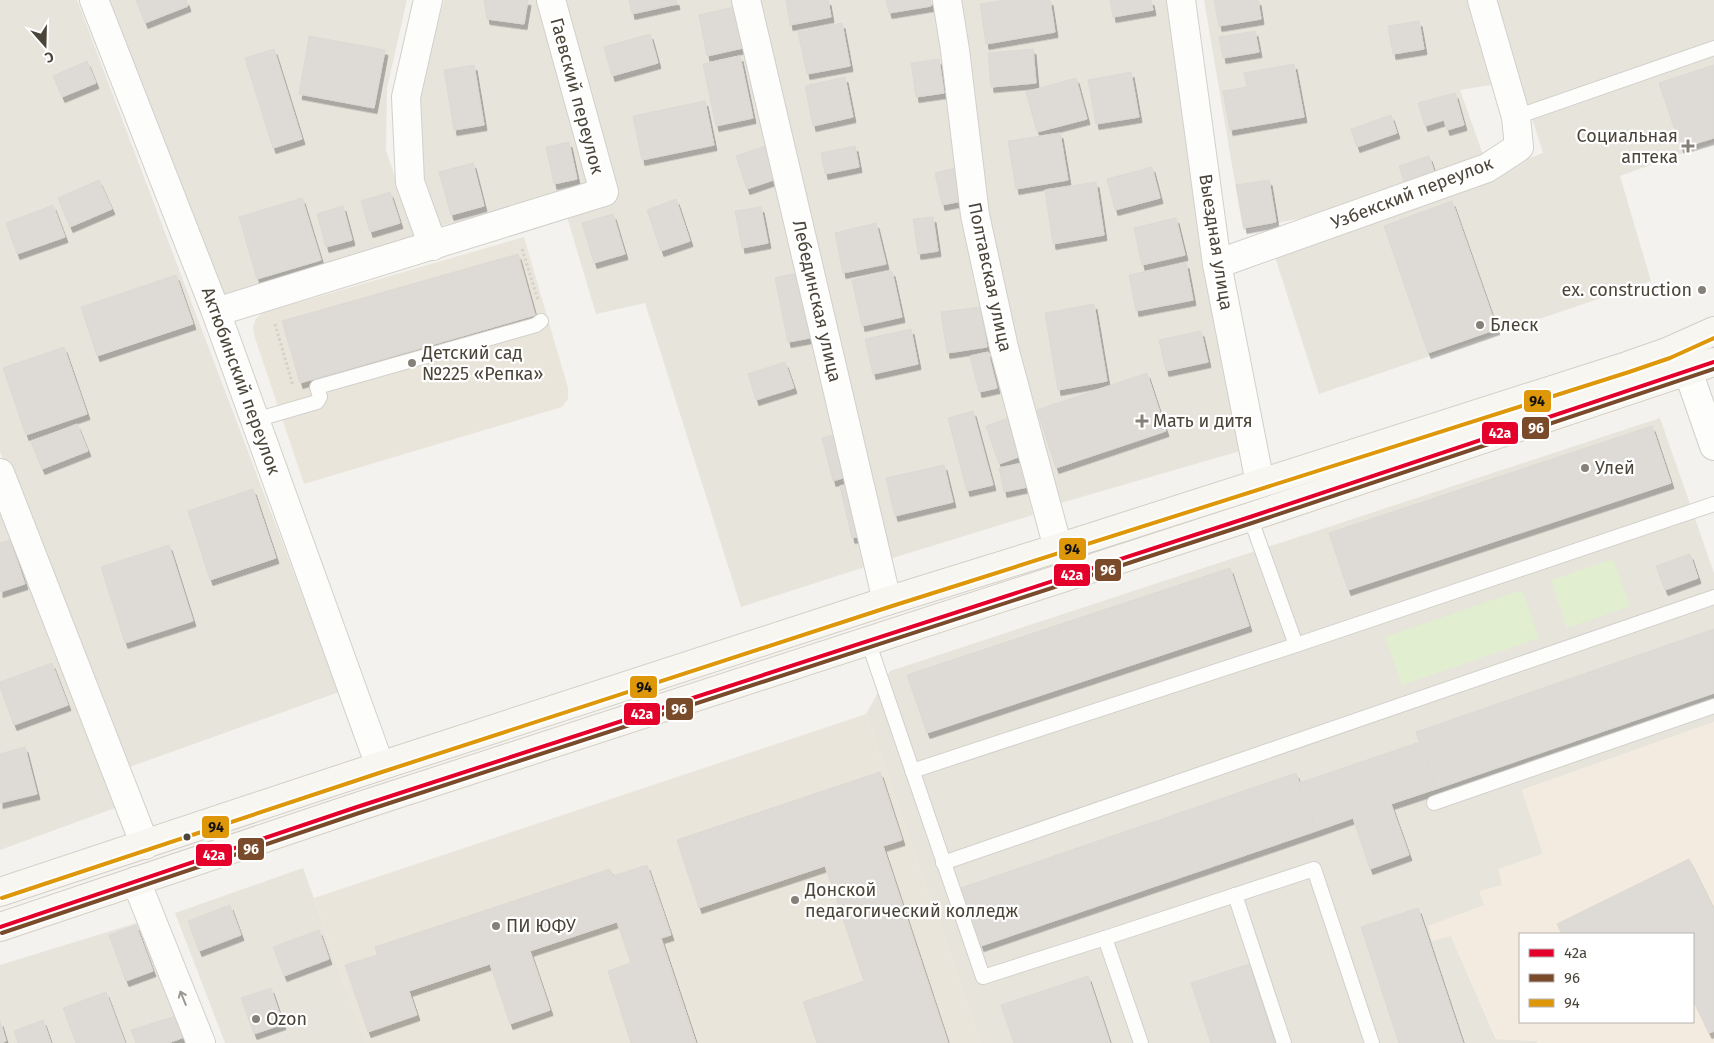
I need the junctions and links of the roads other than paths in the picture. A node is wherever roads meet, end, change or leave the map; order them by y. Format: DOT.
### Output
graph roads {
  1 [pos="94,0"];
  2 [pos="428,0"];
  3 [pos="551,0"];
  4 [pos="746,0"];
  5 [pos="946,0"];
  6 [pos="1181,0"];
  7 [pos="1482,0"];
  8 [pos="1714,48"];
  9 [pos="1516,117"];
  10 [pos="433,246"];
  11 [pos="1217,264"];
  12 [pos="216,312"];
  13 [pos="541,321"];
  14 [pos="1714,331"];
  15 [pos="1714,362"];
  16 [pos="1688,371"];
  17 [pos="255,420"];
  18 [pos="1714,446"];
  19 [pos="0,473"];
  20 [pos="1260,483"];
  21 [pos="1714,504"];
  22 [pos="1250,517"];
  23 [pos="1058,548"];
  24 [pos="1714,597"];
  25 [pos="887,601"];
  26 [pos="868,641"];
  27 [pos="1296,645"];
  28 [pos="1714,706"];
  29 [pos="380,766"];
  30 [pos="912,771"];
  31 [pos="1434,803"];
  32 [pos="145,845"];
  33 [pos="943,863"];
  34 [pos="136,881"];
  35 [pos="0,892"];
  36 [pos="1235,895"];
  37 [pos="0,927"];
  38 [pos="1105,938"];
  39 [pos="201,1043"];
  40 [pos="1141,1043"];
  41 [pos="1284,1043"];
  42 [pos="1372,1043"];
  1 -- 12 [label="street, Актюбинский переулок"];
  2 -- 10 [label="street"];
  3 -- 10 [label="street, Гаевский переулок"];
  4 -- 25 [label="street, Лебединская улица"];
  5 -- 23 [label="street, Полтавская улица"];
  6 -- 11 [label="street, Выездная улица"];
  7 -- 9 [label="street, Узбекский переулок"];
  8 -- 9 [label="lane"];
  9 -- 11 [label="street, Узбекский переулок"];
  10 -- 12 [label="street, Гаевский переулок"];
  11 -- 20 [label="street, Выездная улица"];
  12 -- 17 [label="street, Актюбинский переулок"];
  13 -- 17 [label="lane"];
  14 -- 20 [label="main road"];
  15 -- 16 [label="main road"];
  16 -- 18 [label="street"];
  16 -- 22 [label="main road"];
  17 -- 29 [label="street, Актюбинский переулок"];
  19 -- 32 [label="street"];
  20 -- 23 [label="main road"];
  21 -- 27 [label="lane"];
  22 -- 26 [label="main road"];
  22 -- 27 [label="lane"];
  23 -- 25 [label="main road"];
  24 -- 33 [label="lane"];
  25 -- 29 [label="main road"];
  26 -- 30 [label="lane"];
  26 -- 34 [label="main road"];
  27 -- 30 [label="lane"];
  28 -- 31 [label="lane"];
  29 -- 32 [label="main road"];
  30 -- 33 [label="lane"];
  32 -- 35 [label="main road"];
  33 -- 38 [label="lane"];
  34 -- 37 [label="main road"];
  39 -- 34 [label="street, one-way"];
  36 -- 38 [label="lane"];
  36 -- 41 [label="lane"];
  36 -- 42 [label="lane"];
  38 -- 40 [label="lane"];
}
